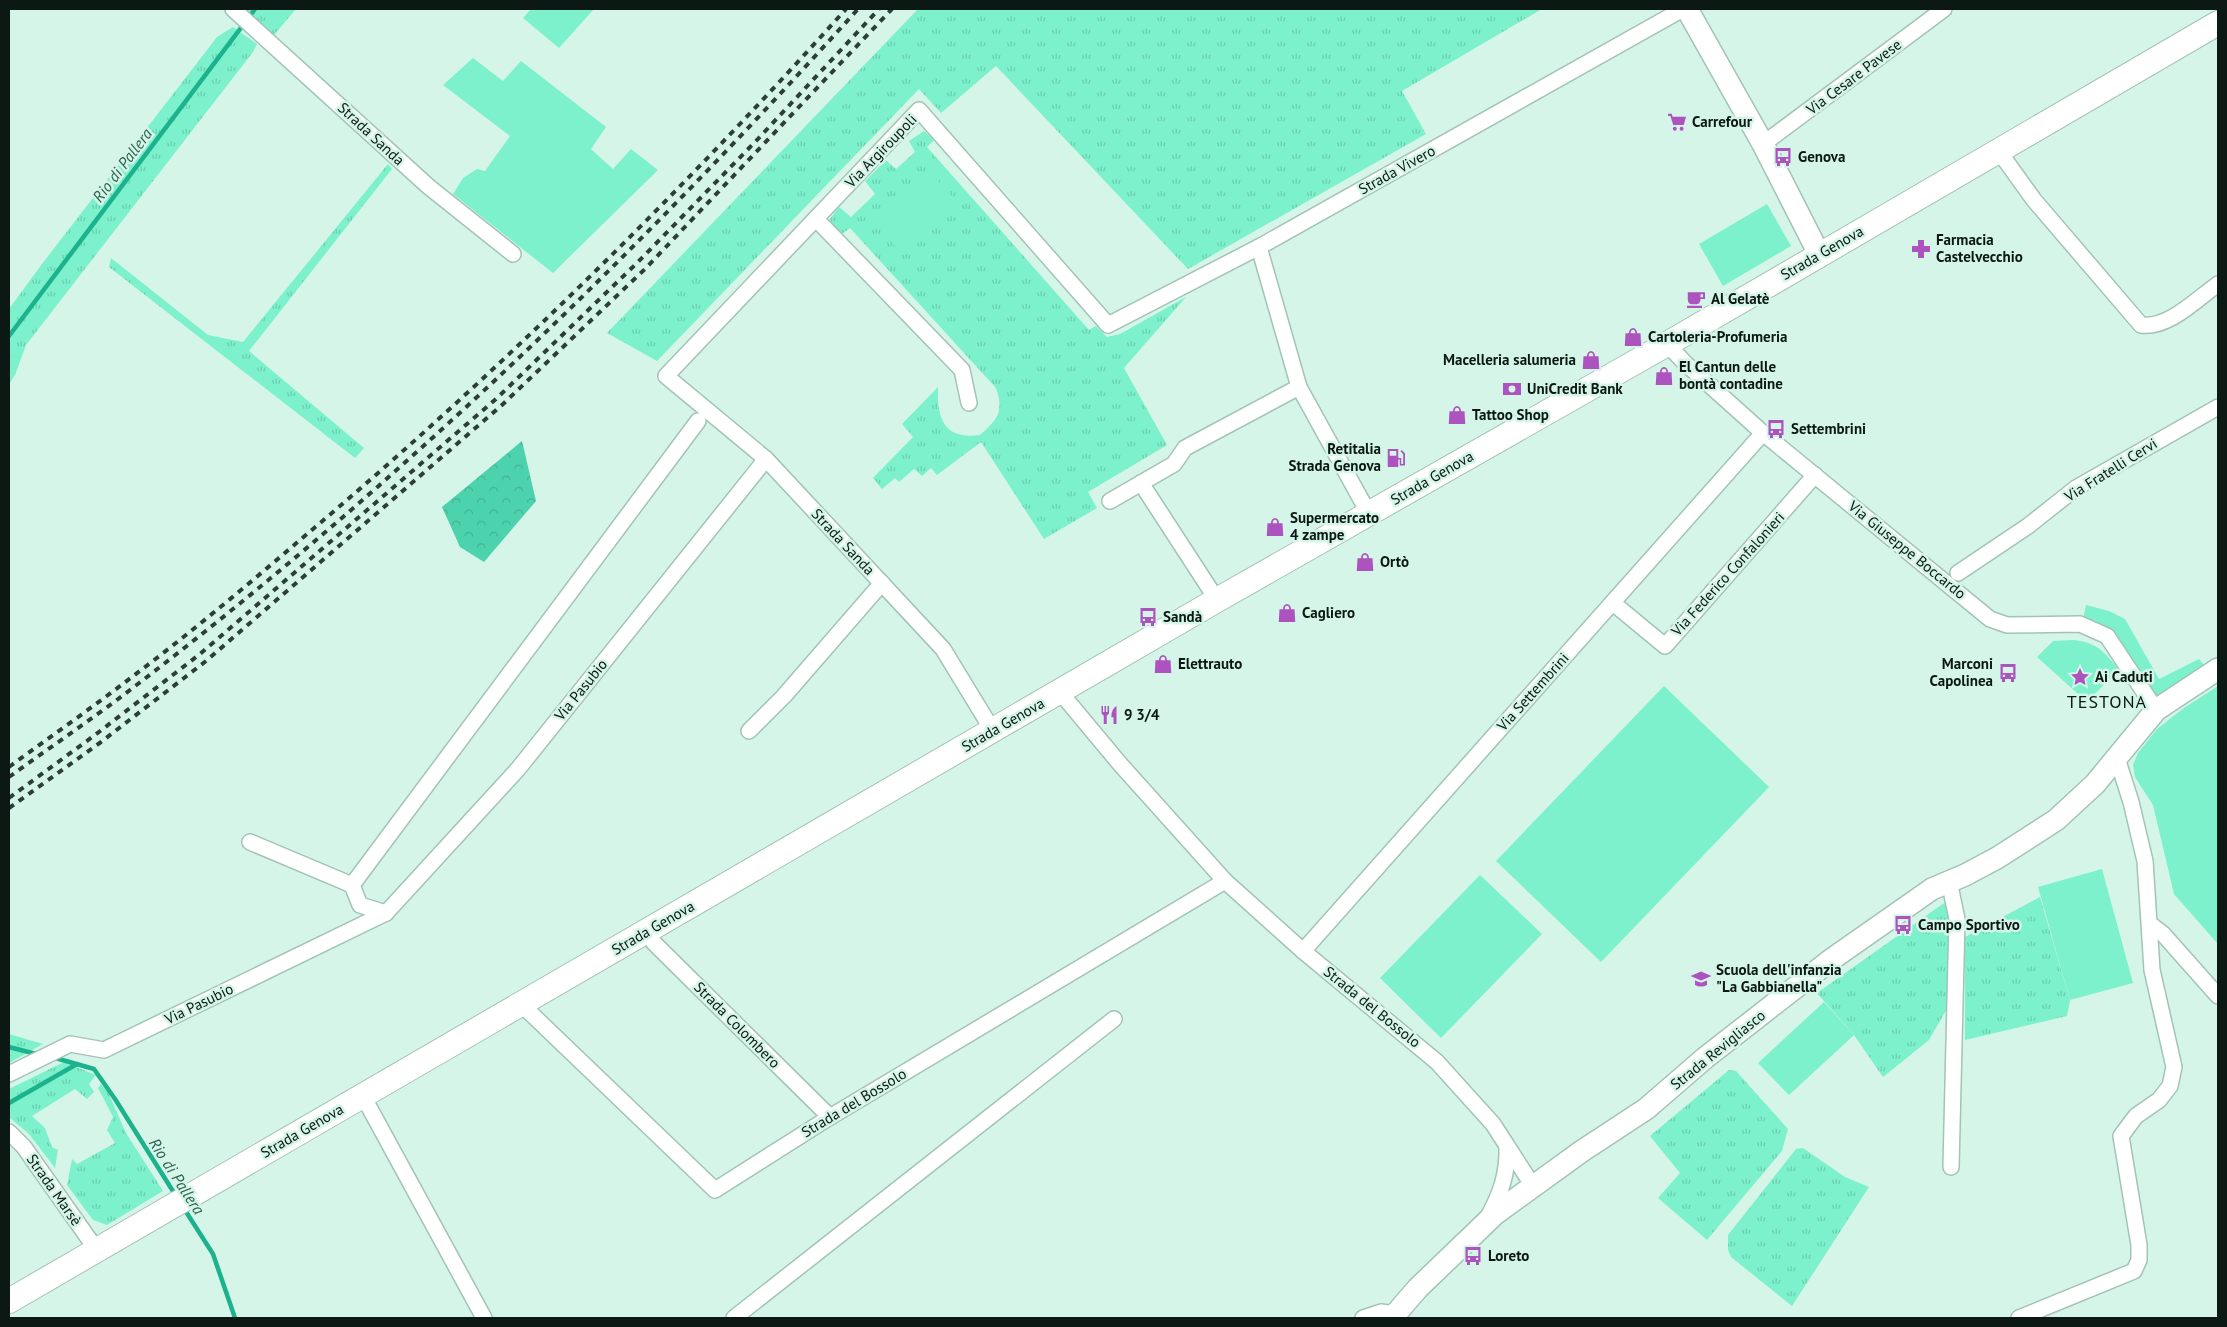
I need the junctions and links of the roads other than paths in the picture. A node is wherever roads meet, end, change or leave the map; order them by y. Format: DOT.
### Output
graph roads {
  1 [pos="1685,9"];
  2 [pos="1944,9"];
  3 [pos="236,11"];
  4 [pos="2218,23"];
  5 [pos="1763,144"];
  6 [pos="1998,150"];
  7 [pos="816,219"];
  8 [pos="1259,247"];
  9 [pos="513,254"];
  10 [pos="1819,254"];
  11 [pos="2218,284"];
  12 [pos="1108,325"];
  13 [pos="1667,344"];
  14 [pos="666,376"];
  15 [pos="1299,387"];
  16 [pos="969,403"];
  17 [pos="2218,407"];
  18 [pos="698,421"];
  19 [pos="1763,433"];
  20 [pos="766,459"];
  21 [pos="1815,476"];
  22 [pos="1141,483"];
  23 [pos="1110,501"];
  24 [pos="1369,514"];
  25 [pos="1958,573"];
  26 [pos="882,584"];
  27 [pos="1217,600"];
  28 [pos="1613,602"];
  29 [pos="2218,669"];
  30 [pos="1060,692"];
  31 [pos="2156,710"];
  32 [pos="749,731"];
  33 [pos="992,731"];
  34 [pos="2117,758"];
  35 [pos="250,842"];
  36 [pos="1225,881"];
  37 [pos="1949,881"];
  38 [pos="352,885"];
  39 [pos="386,913"];
  40 [pos="2150,924"];
  41 [pos="647,932"];
  42 [pos="1303,951"];
  43 [pos="2218,996"];
  44 [pos="521,1004"];
  45 [pos="1114,1019"];
  46 [pos="9,1074"];
  47 [pos="363,1096"];
  48 [pos="830,1116"];
  49 [pos="9,1132"];
  50 [pos="1507,1145"];
  51 [pos="1951,1167"];
  52 [pos="1533,1186"];
  53 [pos="1485,1224"];
  54 [pos="96,1249"];
  55 [pos="11,1296"];
  56 [pos="1394,1317"];
  57 [pos="484,1318"];
  58 [pos="734,1318"];
  59 [pos="1363,1318"];
  60 [pos="2019,1318"];
  1 -- 5 [label="street, Strada Vivero"];
  1 -- 8 [label="street, Strada Vivero"];
  2 -- 5 [label="street, Via Cesare Pavese"];
  3 -- 9 [label="street, Strada Sanda"];
  4 -- 6 [label="main road, Strada Genova"];
  5 -- 10 [label="street, Strada Vivero"];
  6 -- 10 [label="main road, Strada Genova"];
  6 -- 11 [label="street"];
  7 -- 12 [label="street, Via Argiroupoli"];
  7 -- 14 [label="street, Via Argiroupoli"];
  7 -- 16 [label="street"];
  8 -- 12 [label="street, Strada Vivero"];
  8 -- 15 [label="street"];
  10 -- 13 [label="main road, Strada Genova"];
  13 -- 19 [label="street, Via Giuseppe Boccardo"];
  13 -- 24 [label="main road, Strada Genova"];
  14 -- 20 [label="street, Strada Sanda"];
  15 -- 22 [label="street"];
  15 -- 24 [label="street"];
  17 -- 25 [label="street, Via Fratelli Cervi"];
  18 -- 38 [label="street"];
  19 -- 21 [label="street, Via Giuseppe Boccardo"];
  19 -- 28 [label="street, Via Settembrini"];
  20 -- 26 [label="street, Strada Sanda"];
  20 -- 39 [label="street, Via Pasubio"];
  21 -- 28 [label="street, Via Federico Confalonieri"];
  21 -- 31 [label="street, Via Giuseppe Boccardo"];
  22 -- 23 [label="street"];
  22 -- 27 [label="street"];
  24 -- 27 [label="main road, Strada Genova"];
  26 -- 32 [label="street"];
  26 -- 33 [label="street, Strada Sanda"];
  27 -- 30 [label="main road, Strada Genova"];
  28 -- 42 [label="street, Via Settembrini"];
  29 -- 31 [label="street, Strada Revigliasco"];
  30 -- 33 [label="main road, Strada Genova"];
  30 -- 36 [label="street, Strada del Bossolo"];
  31 -- 34 [label="street, Strada Revigliasco"];
  33 -- 41 [label="main road, Strada Genova"];
  34 -- 37 [label="street, Strada Revigliasco"];
  34 -- 40 [label="street"];
  35 -- 38 [label="street"];
  36 -- 42 [label="street, Strada del Bossolo"];
  36 -- 48 [label="street, Strada del Bossolo"];
  37 -- 51 [label="street"];
  37 -- 52 [label="street, Strada Revigliasco"];
  38 -- 39 [label="street"];
  39 -- 46 [label="street, Via Pasubio"];
  40 -- 43 [label="street"];
  40 -- 60 [label="street"];
  41 -- 44 [label="main road, Strada Genova"];
  41 -- 48 [label="street, Strada Colombero"];
  42 -- 50 [label="street, Strada del Bossolo"];
  44 -- 47 [label="main road, Strada Genova"];
  44 -- 48 [label="street, Strada del Bossolo"];
  45 -- 58 [label="street"];
  47 -- 54 [label="main road, Strada Genova"];
  47 -- 57 [label="street"];
  49 -- 54 [label="street, Strada Marsè"];
  50 -- 52 [label="street, Strada del Bossolo"];
  50 -- 53 [label="street"];
  52 -- 53 [label="street, Strada Revigliasco"];
  53 -- 56 [label="street, Strada Revigliasco"];
  54 -- 55 [label="main road, Strada Genova"];
  56 -- 59 [label="street"];
}
